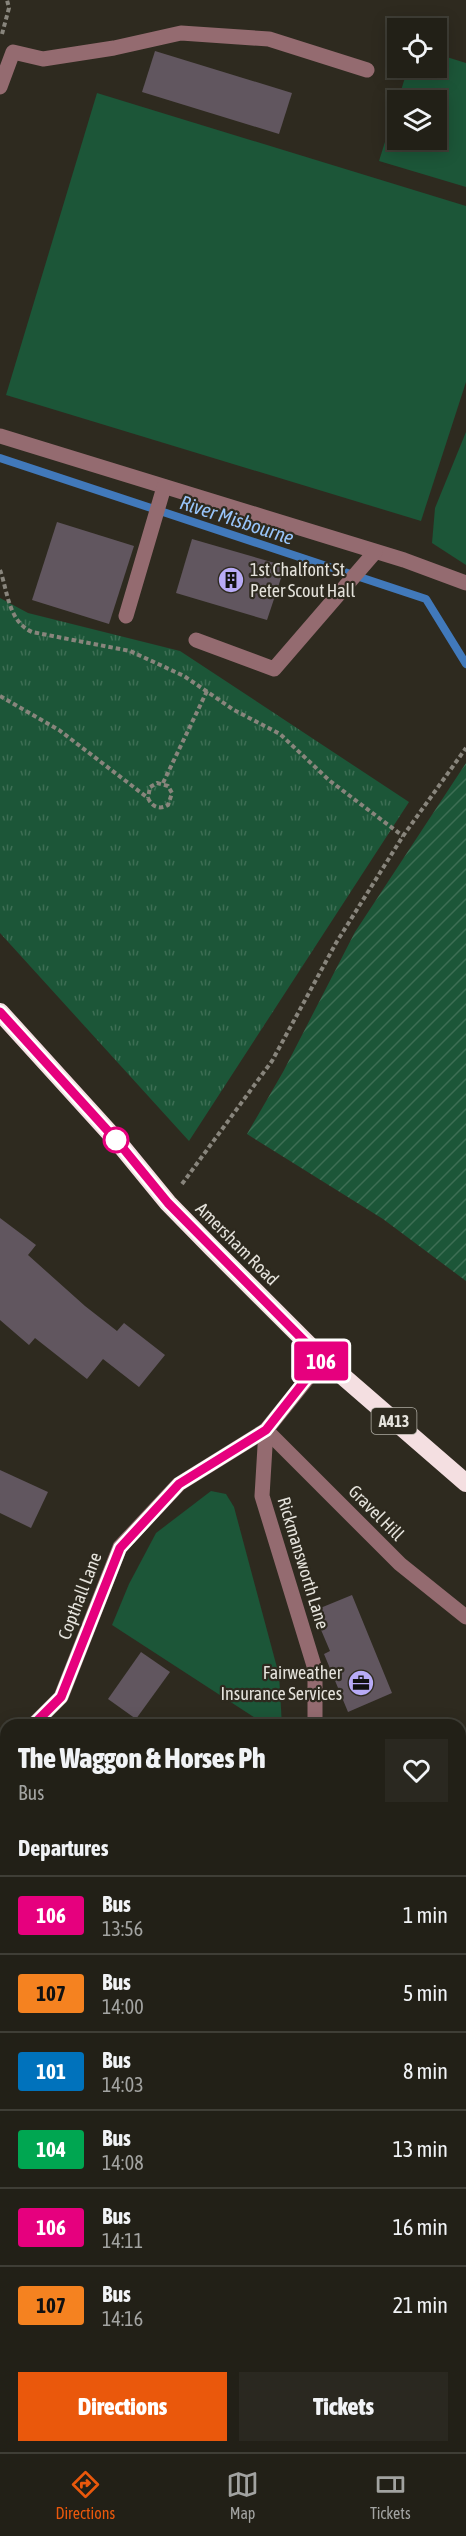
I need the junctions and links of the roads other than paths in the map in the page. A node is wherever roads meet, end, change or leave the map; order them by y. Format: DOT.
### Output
graph roads {
  1 [pos="367,70"];
  2 [pos="0,87"];
  3 [pos="0,436"];
  4 [pos="164,487"];
  5 [pos="375,552"];
  6 [pos="466,583"];
  7 [pos="126,616"];
  8 [pos="196,640"];
  9 [pos="0,1012"];
  10 [pos="322,1359"];
  11 [pos="266,1430"];
  12 [pos="466,1484"];
  13 [pos="466,1617"];
  14 [pos="39,1719"];
  15 [pos="315,1719"];
  1 -- 2 [label="street"];
  3 -- 4 [label="street"];
  4 -- 5 [label="street"];
  4 -- 7 [label="street"];
  5 -- 6 [label="street"];
  5 -- 8 [label="street"];
  9 -- 10 [label="highway, Amersham Road / A413"];
  10 -- 11 [label="street"];
  10 -- 12 [label="highway, Amersham Road / A413"];
  11 -- 13 [label="street, Gravel Hill"];
  11 -- 14 [label="street, Copthall Lane"];
  11 -- 15 [label="street, Rickmansworth Lane"];
}
